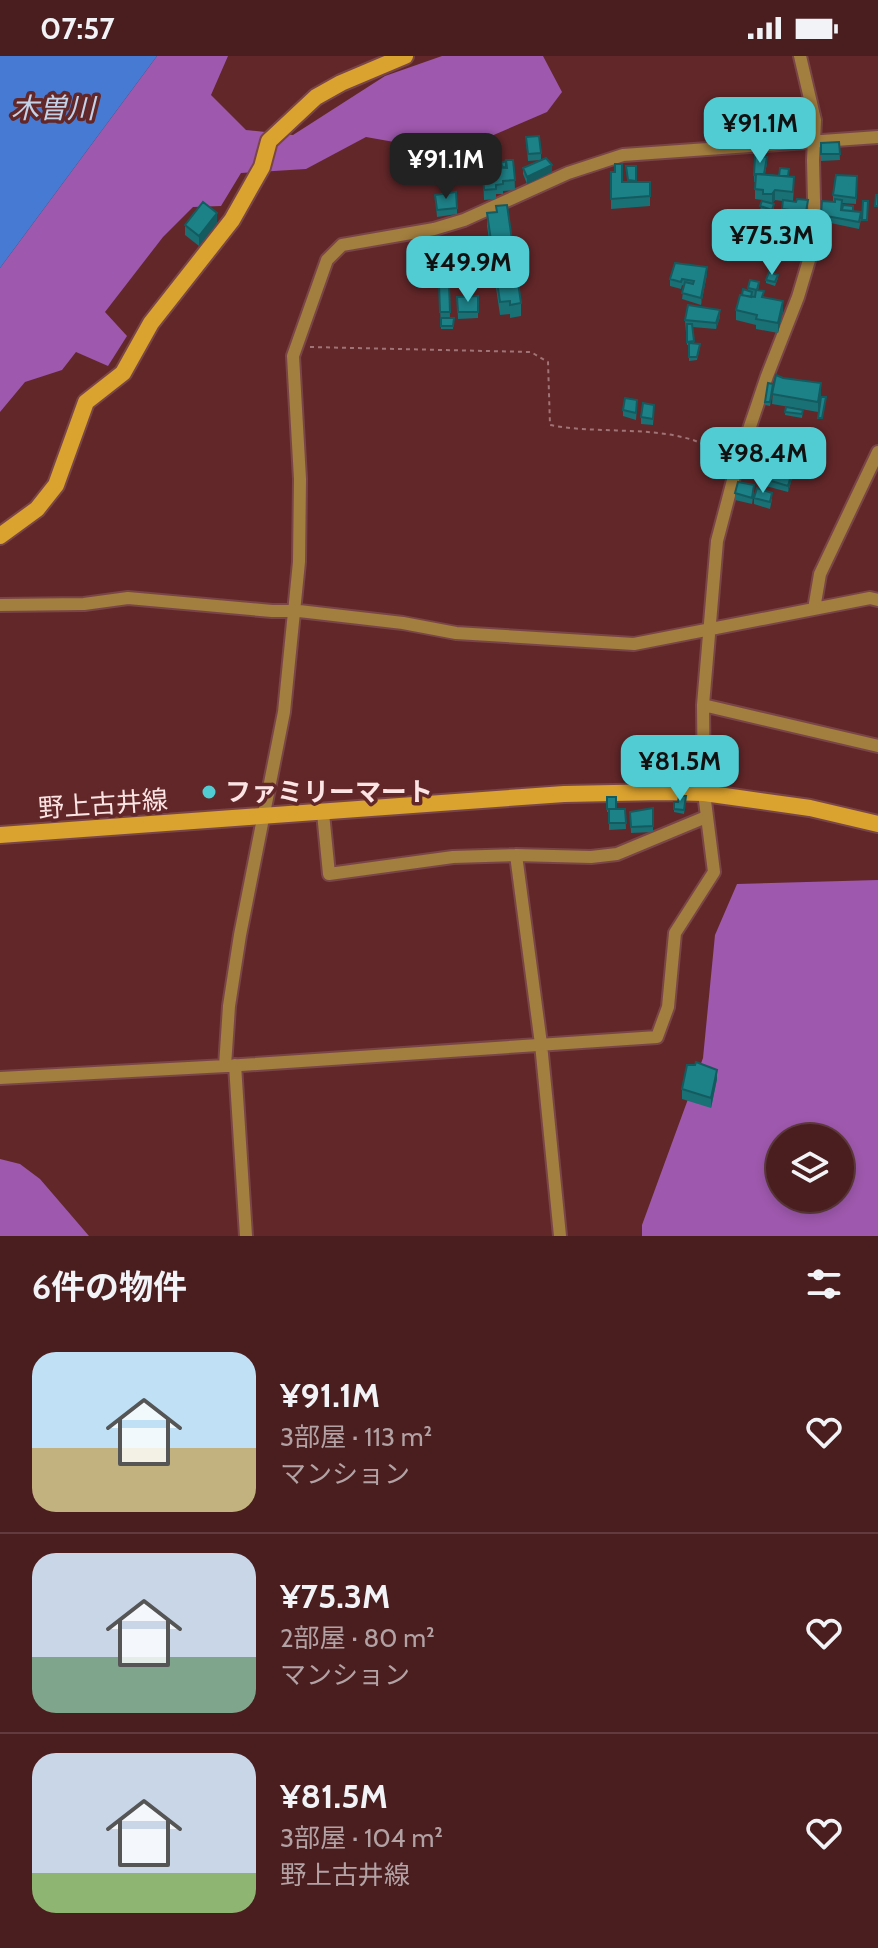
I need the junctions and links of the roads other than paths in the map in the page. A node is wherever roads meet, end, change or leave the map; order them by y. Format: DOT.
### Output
graph roads {
  1 [pos="405,56"];
  2 [pos="800,56"];
  3 [pos="878,137"];
  4 [pos="814,143"];
  5 [pos="878,452"];
  6 [pos="0,536"];
  7 [pos="878,600"];
  8 [pos="0,605"];
  9 [pos="814,609"];
  10 [pos="293,611"];
  11 [pos="710,630"];
  12 [pos="703,705"];
  13 [pos="878,746"];
  14 [pos="704,793"];
  15 [pos="323,813"];
  16 [pos="706,817"];
  17 [pos="263,818"];
  18 [pos="878,824"];
  19 [pos="0,835"];
  20 [pos="516,855"];
  21 [pos="541,1044"];
  22 [pos="230,1066"];
  23 [pos="0,1078"];
  24 [pos="246,1236"];
  25 [pos="560,1236"];
  1 -- 6 [label="main road"];
  2 -- 4 [label="street"];
  3 -- 4 [label="street"];
  4 -- 10 [label="street"];
  4 -- 11 [label="street"];
  5 -- 9 [label="street"];
  7 -- 9 [label="street"];
  8 -- 10 [label="street"];
  9 -- 11 [label="street"];
  10 -- 11 [label="street"];
  10 -- 17 [label="street"];
  11 -- 12 [label="street"];
  12 -- 13 [label="street"];
  12 -- 14 [label="street"];
  14 -- 15 [label="main road, 野上古井線"];
  14 -- 16 [label="street"];
  14 -- 18 [label="main road, 野上古井線"];
  15 -- 17 [label="main road, 野上古井線"];
  15 -- 20 [label="street"];
  16 -- 20 [label="street"];
  16 -- 21 [label="street"];
  17 -- 19 [label="main road, 野上古井線"];
  17 -- 22 [label="street"];
  20 -- 21 [label="street"];
  21 -- 22 [label="street"];
  21 -- 25 [label="street"];
  22 -- 23 [label="street"];
  22 -- 24 [label="street"];
}
